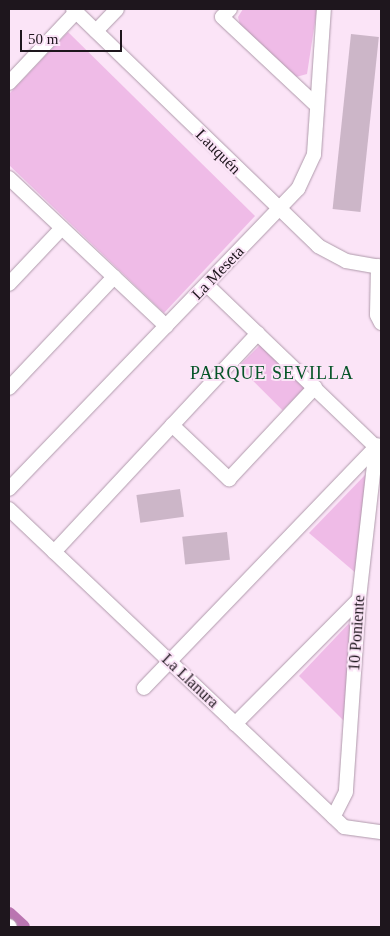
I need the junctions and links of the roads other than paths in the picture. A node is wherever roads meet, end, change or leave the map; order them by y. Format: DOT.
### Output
graph roads {
  1 [pos="117,9"];
  2 [pos="230,9"];
  3 [pos="324,9"];
  4 [pos="74,10"];
  5 [pos="96,31"];
  6 [pos="9,83"];
  7 [pos="316,105"];
  8 [pos="10,180"];
  9 [pos="278,211"];
  10 [pos="62,228"];
  11 [pos="380,266"];
  12 [pos="114,277"];
  13 [pos="9,284"];
  14 [pos="207,285"];
  15 [pos="381,323"];
  16 [pos="166,326"];
  17 [pos="258,333"];
  18 [pos="9,388"];
  19 [pos="315,388"];
  20 [pos="172,425"];
  21 [pos="379,444"];
  22 [pos="9,489"];
  23 [pos="9,509"];
  24 [pos="54,552"];
  25 [pos="360,599"];
  26 [pos="169,661"];
  27 [pos="144,688"];
  28 [pos="235,724"];
  29 [pos="333,816"];
  30 [pos="381,832"];
  1 -- 5 [label="street"];
  2 -- 7 [label="street"];
  3 -- 7 [label="street, La Meseta"];
  4 -- 5 [label="street, Lauquén"];
  4 -- 6 [label="street"];
  5 -- 9 [label="street, Lauquén"];
  7 -- 9 [label="street, La Meseta"];
  8 -- 10 [label="street"];
  9 -- 11 [label="street, Lauquén"];
  9 -- 14 [label="street, La Meseta"];
  10 -- 12 [label="street"];
  10 -- 13 [label="street"];
  11 -- 15 [label="street"];
  12 -- 16 [label="street"];
  12 -- 18 [label="street"];
  14 -- 16 [label="street, La Meseta"];
  14 -- 17 [label="street"];
  16 -- 22 [label="street, La Meseta"];
  17 -- 19 [label="street"];
  17 -- 20 [label="street"];
  19 -- 20 [label="street"];
  19 -- 21 [label="street"];
  20 -- 24 [label="street"];
  21 -- 25 [label="street, 10 Poniente"];
  21 -- 26 [label="street"];
  23 -- 24 [label="street, La Llanura"];
  24 -- 26 [label="street, La Llanura"];
  25 -- 28 [label="street"];
  25 -- 29 [label="street, 10 Poniente"];
  26 -- 27 [label="street"];
  26 -- 28 [label="street, La Llanura"];
  28 -- 29 [label="street, La Llanura"];
  29 -- 30 [label="street, La Llanura"];
}
